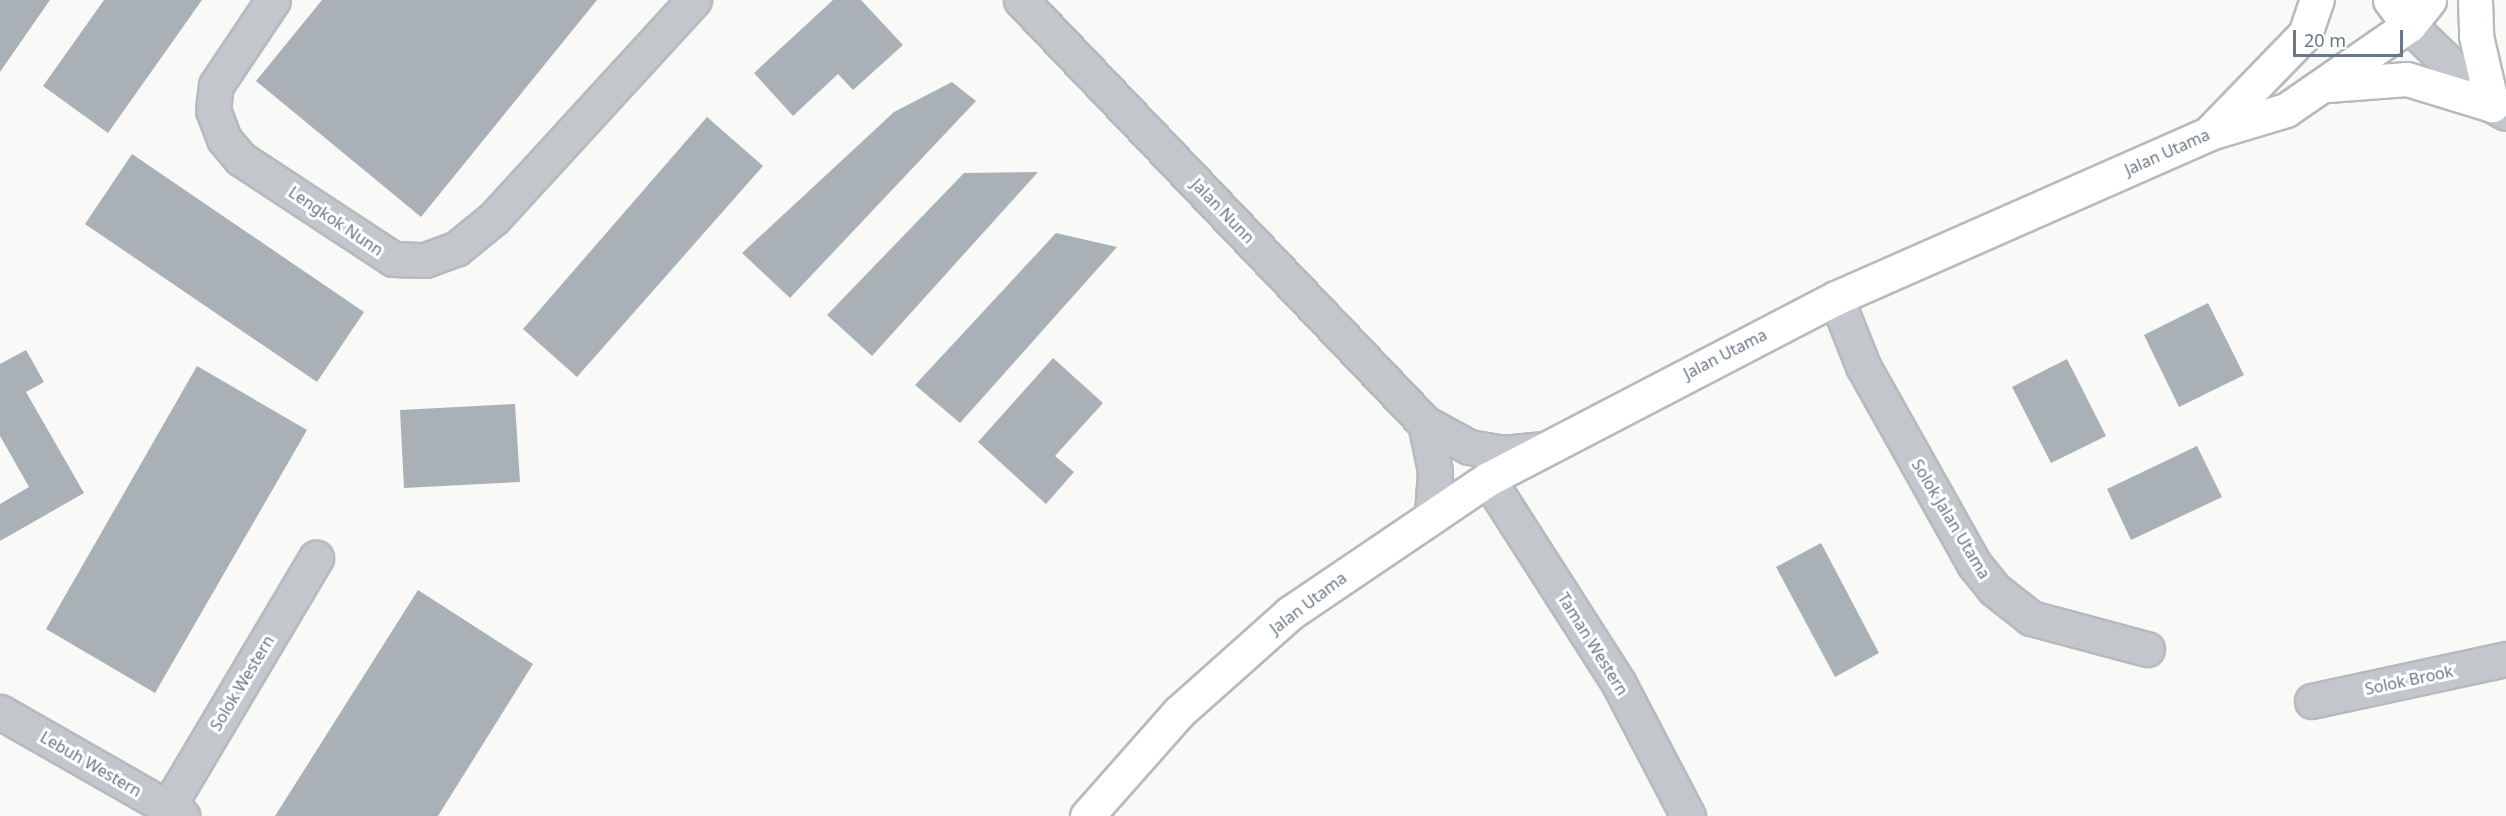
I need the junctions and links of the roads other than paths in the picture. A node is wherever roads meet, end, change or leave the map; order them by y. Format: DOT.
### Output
graph roads {
  1 [pos="273,0"];
  2 [pos="694,0"];
  3 [pos="1021,0"];
  4 [pos="2317,0"];
  5 [pos="2475,0"];
  6 [pos="2410,8"];
  7 [pos="2323,86"];
  8 [pos="2499,109"];
  9 [pos="2210,132"];
  10 [pos="1836,298"];
  11 [pos="1425,423"];
  12 [pos="1544,449"];
  13 [pos="1488,479"];
  14 [pos="1432,514"];
  15 [pos="316,558"];
  16 [pos="2147,650"];
  17 [pos="2506,659"];
  18 [pos="2312,701"];
  19 [pos="0,712"];
  20 [pos="175,812"];
  21 [pos="1087,816"];
  22 [pos="1688,816"];
  1 -- 2 [label="street, Lengkok Nunn"];
  3 -- 11 [label="street, Jalan Nunn"];
  4 -- 9 [label="main road"];
  5 -- 8 [label="main road"];
  6 -- 7 [label="main road, Jalan Utama"];
  6 -- 8 [label="street"];
  7 -- 8 [label="main road"];
  7 -- 9 [label="main road, Jalan Utama"];
  9 -- 10 [label="main road, Jalan Utama"];
  10 -- 12 [label="main road, Jalan Utama"];
  10 -- 16 [label="street, Solok Jalan Utama"];
  11 -- 12 [label="street, Jalan Nunn"];
  11 -- 14 [label="street"];
  12 -- 13 [label="main road, Jalan Utama"];
  13 -- 14 [label="main road, Jalan Utama"];
  13 -- 22 [label="street, Taman Western"];
  14 -- 21 [label="main road, Jalan Utama"];
  15 -- 20 [label="street, Solok Western"];
  17 -- 18 [label="street, Solok Brook"];
  19 -- 20 [label="street, Lebuh Western"];
}
